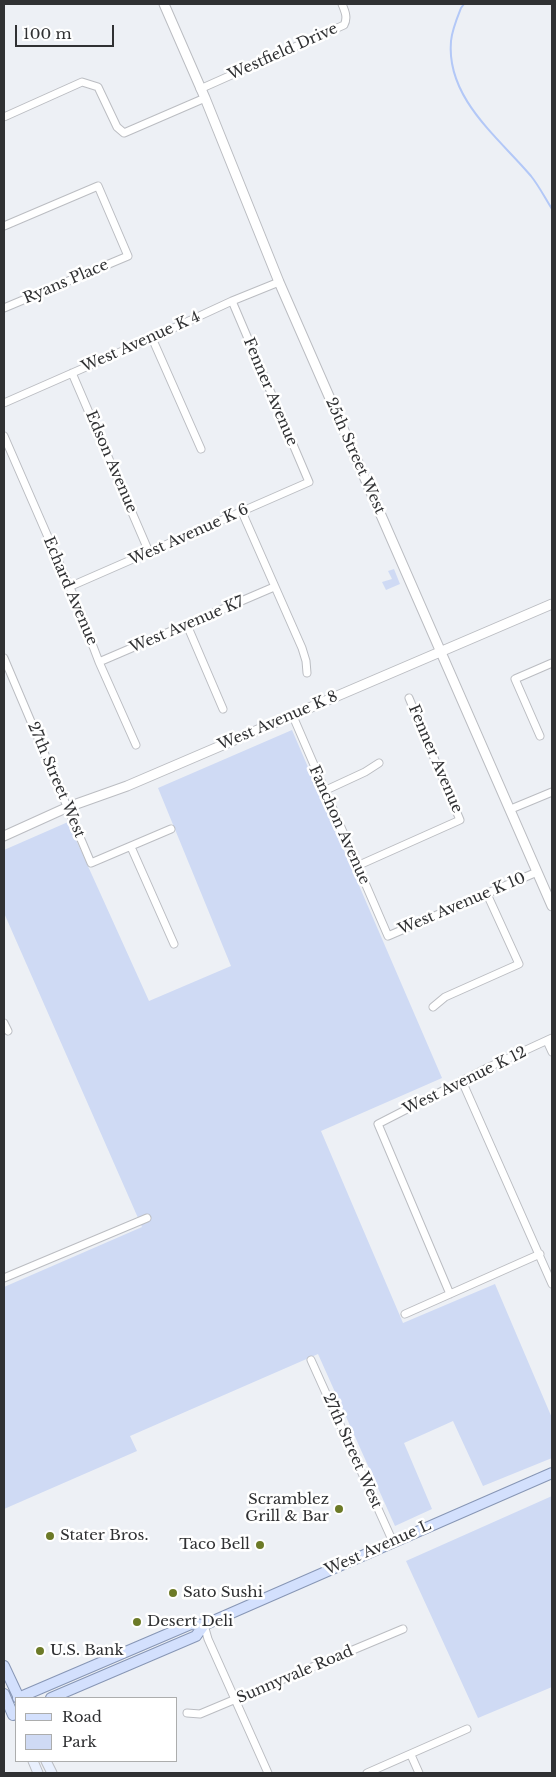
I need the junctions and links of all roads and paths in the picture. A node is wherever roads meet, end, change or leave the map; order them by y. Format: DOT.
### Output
graph roads {
  1 [pos="164,4"];
  2 [pos="342,4"];
  3 [pos="200,89"];
  4 [pos="205,98"];
  5 [pos="4,117"];
  6 [pos="4,226"];
  7 [pos="279,282"];
  8 [pos="232,301"];
  9 [pos="4,308"];
  10 [pos="152,338"];
  11 [pos="72,373"];
  12 [pos="4,403"];
  13 [pos="4,436"];
  14 [pos="201,450"];
  15 [pos="309,482"];
  16 [pos="242,512"];
  17 [pos="149,552"];
  18 [pos="69,587"];
  19 [pos="274,587"];
  20 [pos="552,604"];
  21 [pos="186,625"];
  22 [pos="441,652"];
  23 [pos="4,658"];
  24 [pos="99,662"];
  25 [pos="552,663"];
  26 [pos="307,673"];
  27 [pos="409,698"];
  28 [pos="224,709"];
  29 [pos="292,714"];
  30 [pos="540,736"];
  31 [pos="136,745"];
  32 [pos="379,762"];
  33 [pos="324,791"];
  34 [pos="552,792"];
  35 [pos="68,807"];
  36 [pos="511,809"];
  37 [pos="171,829"];
  38 [pos="4,836"];
  39 [pos="131,847"];
  40 [pos="356,866"];
  41 [pos="537,872"];
  42 [pos="487,894"];
  43 [pos="552,906"];
  44 [pos="388,936"];
  45 [pos="174,944"];
  46 [pos="434,1007"];
  47 [pos="4,1023"];
  48 [pos="8,1031"];
  49 [pos="550,1040"];
  50 [pos="552,1052"];
  51 [pos="462,1081"];
  52 [pos="146,1218"];
  53 [pos="540,1254"];
  54 [pos="4,1278"];
  55 [pos="552,1284"];
  56 [pos="450,1294"];
  57 [pos="405,1314"];
  58 [pos="311,1360"];
  59 [pos="552,1473"];
  60 [pos="393,1542"];
  61 [pos="204,1625"];
  62 [pos="403,1629"];
  63 [pos="4,1666"];
  64 [pos="17,1697"];
  65 [pos="53,1697"];
  66 [pos="12,1699"];
  67 [pos="236,1700"];
  68 [pos="187,1713"];
  69 [pos="12,1718"];
  70 [pos="467,1729"];
  71 [pos="410,1755"];
  72 [pos="265,1772"];
  73 [pos="367,1773"];
  74 [pos="418,1773"];
  1 -- 3 [label="street, 25th Street West"];
  2 -- 3 [label="street, Westfield Drive"];
  3 -- 4 [label="street, 25th Street West"];
  4 -- 5 [label="street"];
  4 -- 7 [label="street, 25th Street West"];
  6 -- 9 [label="street, Ryans Place"];
  7 -- 8 [label="street, West Avenue K 4"];
  7 -- 22 [label="street, 25th Street West"];
  8 -- 10 [label="street, West Avenue K 4"];
  8 -- 15 [label="street, Fenner Avenue"];
  10 -- 11 [label="street, West Avenue K 4"];
  10 -- 14 [label="street"];
  11 -- 12 [label="street, West Avenue K 4"];
  11 -- 17 [label="street, Edson Avenue"];
  13 -- 18 [label="street, Echard Avenue"];
  15 -- 16 [label="street, West Avenue K 6"];
  16 -- 17 [label="street, West Avenue K 6"];
  16 -- 19 [label="street"];
  17 -- 18 [label="street, West Avenue K 6"];
  18 -- 24 [label="street, Echard Avenue"];
  19 -- 21 [label="street, West Avenue K7"];
  19 -- 26 [label="street"];
  20 -- 22 [label="street, West Avenue K 8"];
  21 -- 24 [label="street, West Avenue K7"];
  21 -- 28 [label="street"];
  22 -- 29 [label="street, West Avenue K 8"];
  22 -- 36 [label="street, 25th Street West"];
  23 -- 35 [label="street, 27th Street West"];
  24 -- 31 [label="street, Echard Avenue"];
  25 -- 30 [label="street"];
  27 -- 40 [label="street, Fenner Avenue"];
  29 -- 33 [label="street, Fanchon Avenue"];
  29 -- 35 [label="street, West Avenue K 8"];
  32 -- 33 [label="street"];
  33 -- 40 [label="street, Fanchon Avenue"];
  34 -- 36 [label="street"];
  35 -- 38 [label="street, West Avenue K 8"];
  35 -- 39 [label="street, 27th Street West"];
  36 -- 41 [label="street, 25th Street West"];
  37 -- 39 [label="street"];
  39 -- 45 [label="street"];
  40 -- 44 [label="street, Fanchon Avenue"];
  41 -- 42 [label="street, West Avenue K 10"];
  41 -- 43 [label="street, 25th Street West"];
  42 -- 44 [label="street, West Avenue K 10"];
  42 -- 46 [label="street"];
  47 -- 48 [label="street"];
  49 -- 50 [label="street"];
  49 -- 51 [label="street, West Avenue K 12"];
  51 -- 53 [label="street"];
  51 -- 56 [label="street, West Avenue K 12"];
  52 -- 54 [label="street"];
  53 -- 55 [label="street"];
  53 -- 56 [label="street"];
  56 -- 57 [label="street"];
  58 -- 60 [label="street, 27th Street West"];
  59 -- 60 [label="main road, West Avenue L"];
  60 -- 61 [label="main road, West Avenue L"];
  61 -- 64 [label="main road, West Avenue L"];
  61 -- 65 [label="main road, West Avenue L"];
  61 -- 67 [label="street"];
  62 -- 67 [label="street, Sunnyvale Road"];
  63 -- 66 [label="main road"];
  66 -- 69 [label="main road"];
  67 -- 68 [label="street, Sunnyvale Road"];
  67 -- 72 [label="street"];
  70 -- 71 [label="street"];
  71 -- 73 [label="street"];
  71 -- 74 [label="street"];
}
